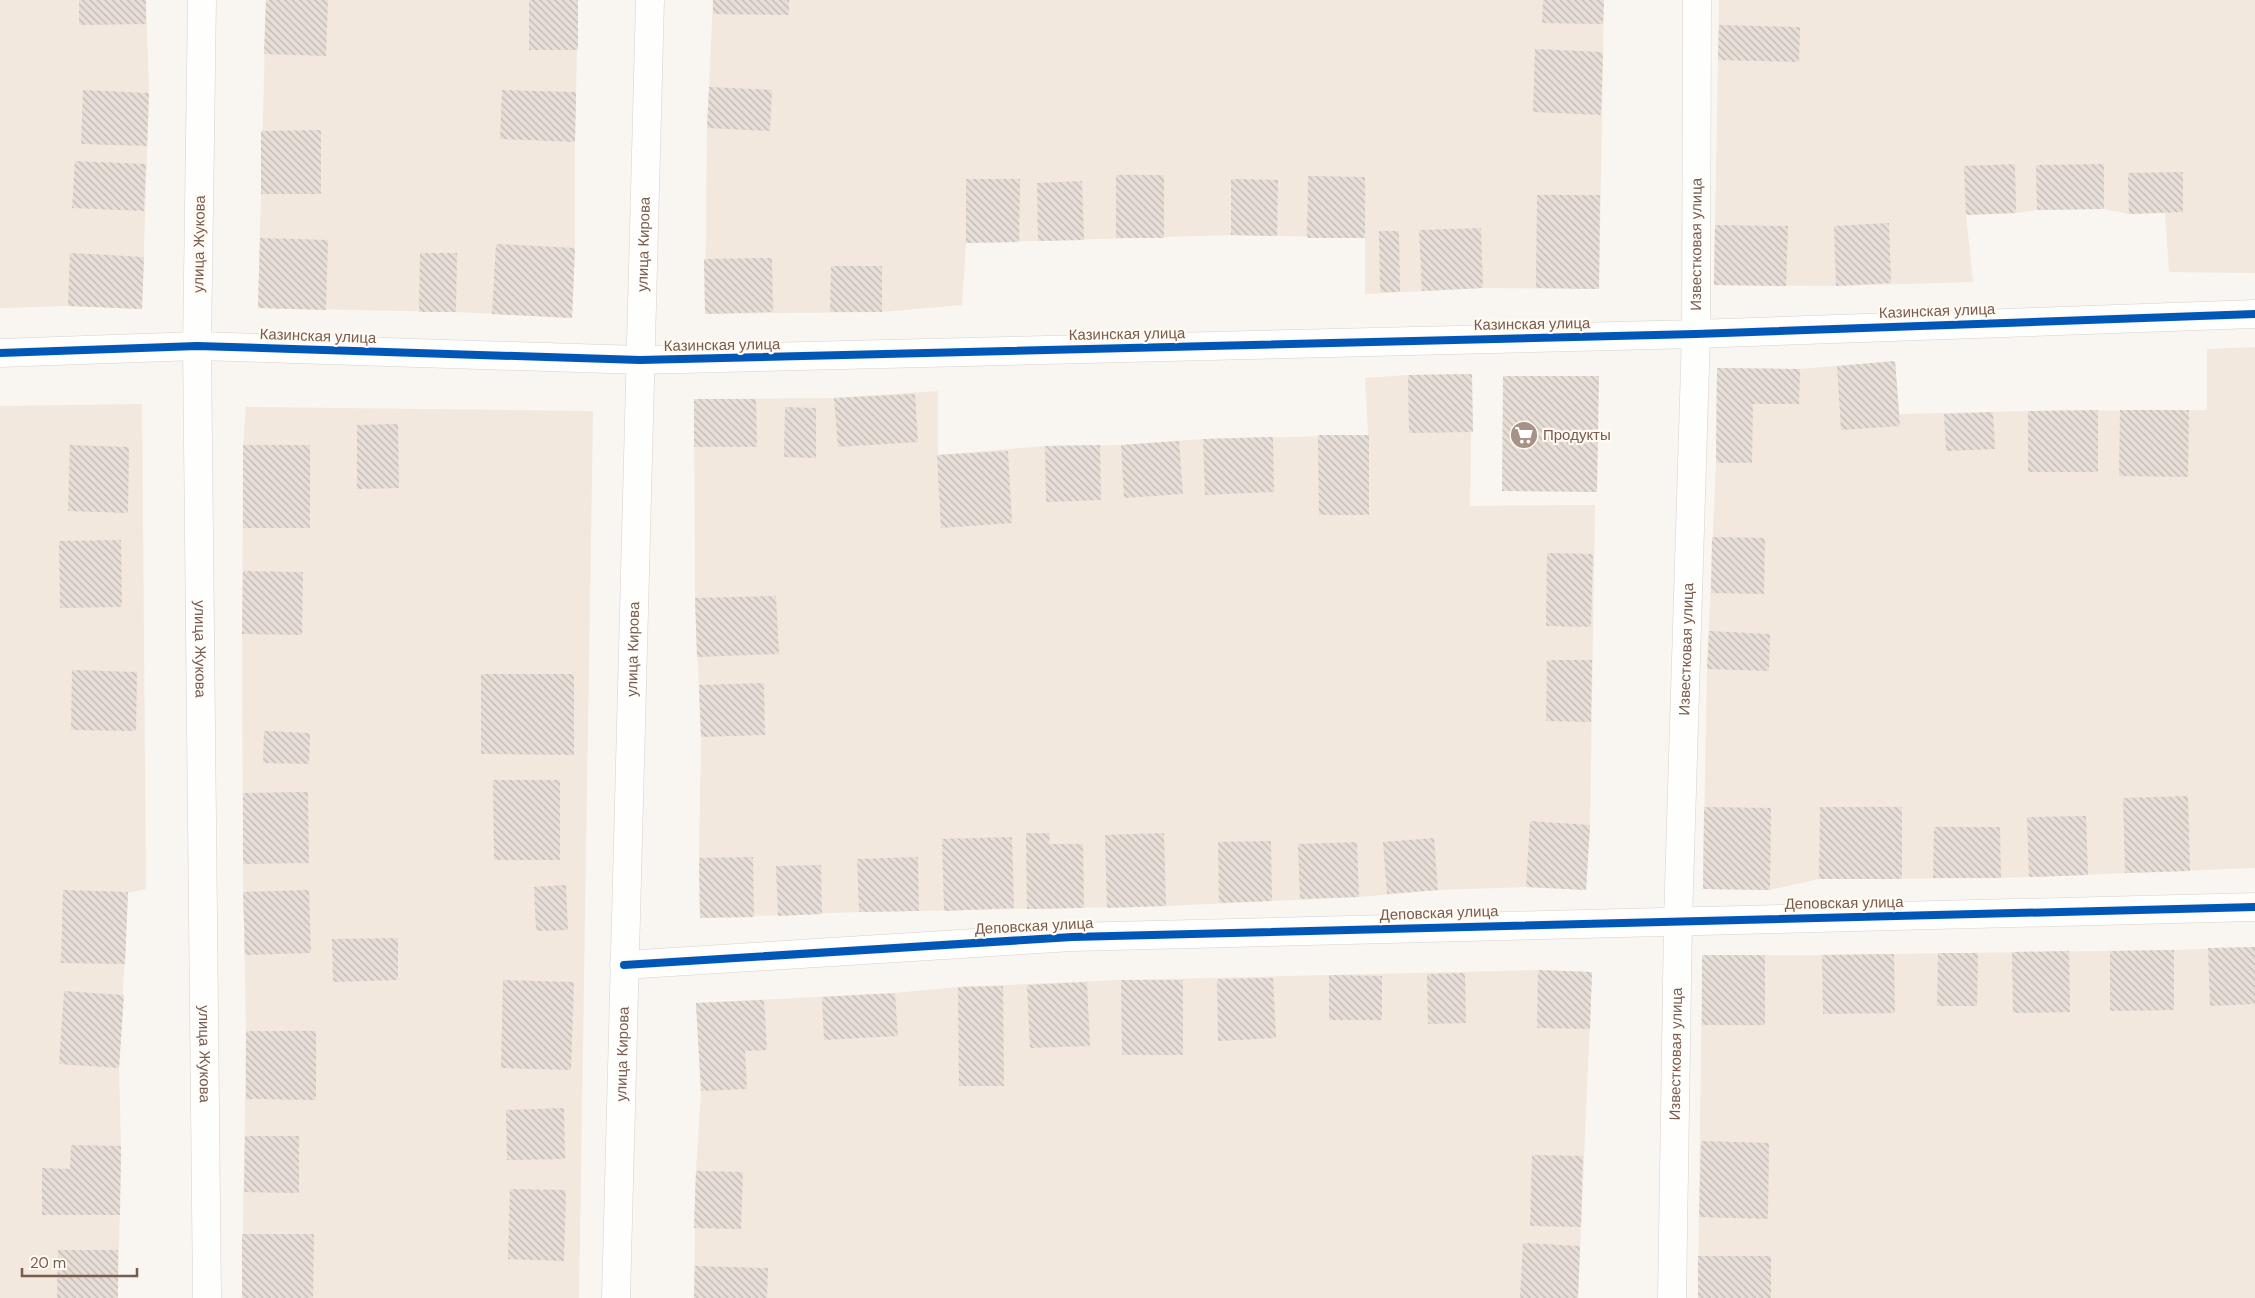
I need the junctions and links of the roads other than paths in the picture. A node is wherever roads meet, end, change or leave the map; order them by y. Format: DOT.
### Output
graph roads {
  1 [pos="202,0"];
  2 [pos="650,0"];
  3 [pos="1697,0"];
  4 [pos="2255,314"];
  5 [pos="1696,334"];
  6 [pos="197,346"];
  7 [pos="0,353"];
  8 [pos="640,360"];
  9 [pos="2255,907"];
  10 [pos="1678,920"];
  11 [pos="624,966"];
  12 [pos="207,1298"];
  13 [pos="616,1298"];
  14 [pos="1672,1298"];
  1 -- 6 [label="street, улица Жукова"];
  2 -- 8 [label="street, улица Кирова"];
  3 -- 5 [label="street, Известковая улица"];
  4 -- 5 [label="street, Казинская улица"];
  5 -- 8 [label="street, Казинская улица"];
  5 -- 10 [label="street, Известковая улица"];
  6 -- 7 [label="street, Казинская улица"];
  6 -- 8 [label="street, Казинская улица"];
  6 -- 12 [label="street, улица Жукова"];
  8 -- 11 [label="street, улица Кирова"];
  9 -- 10 [label="street, Деповская улица"];
  10 -- 11 [label="street, Деповская улица"];
  10 -- 14 [label="street, Известковая улица"];
  11 -- 13 [label="street, улица Кирова"];
}
